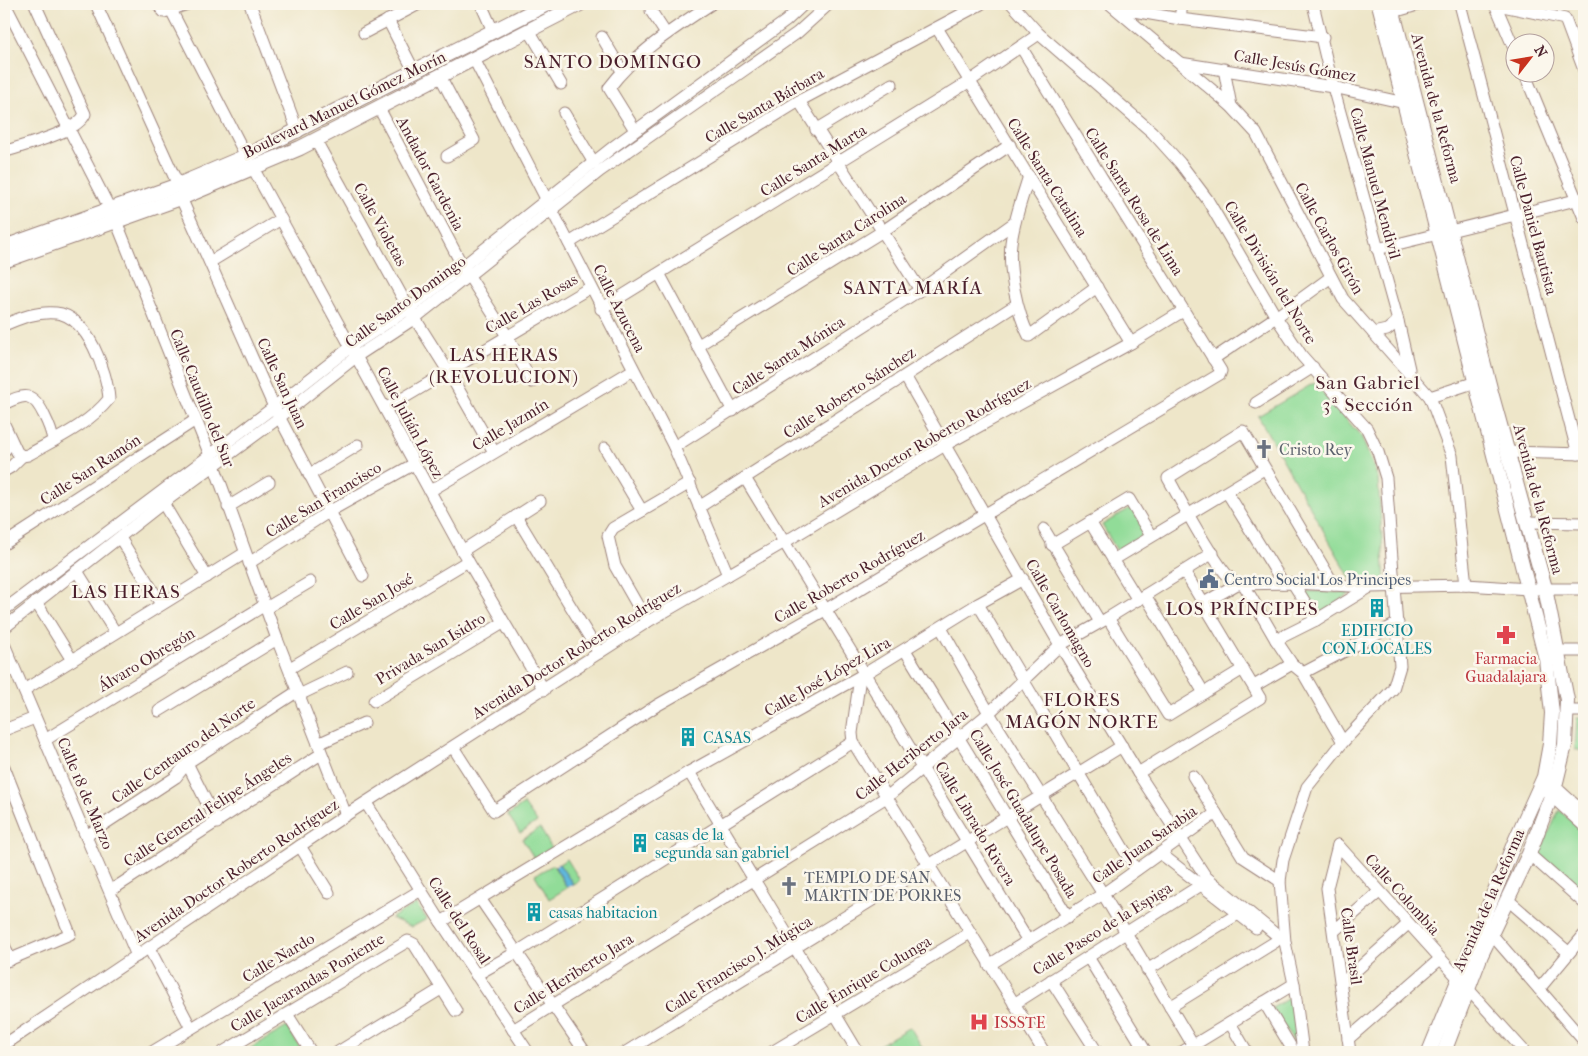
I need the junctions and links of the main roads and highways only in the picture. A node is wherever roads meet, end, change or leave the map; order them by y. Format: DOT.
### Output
graph roads {
  1 [pos="580,4"];
  2 [pos="1379,4"];
  3 [pos="537,6"];
  4 [pos="1392,8"];
  5 [pos="512,21"];
  6 [pos="524,33"];
  7 [pos="250,162"];
  8 [pos="114,215"];
  9 [pos="1444,233"];
  10 [pos="4,247"];
  11 [pos="4,261"];
  12 [pos="1548,787"];
  13 [pos="1487,928"];
  14 [pos="1440,1050"];
  1 -- 6 [label="main road, Boulevard Manuel Gómez Morín"];
  2 -- 9 [label="main road, Avenida de la Reforma"];
  3 -- 5 [label="main road, Boulevard Manuel Gómez Morín"];
  4 -- 9 [label="main road, Avenida de la Reforma"];
  5 -- 6 [label="main road"];
  5 -- 7 [label="main road, Boulevard Manuel Gómez Morín"];
  6 -- 7 [label="main road, Boulevard Manuel Gómez Morín"];
  7 -- 8 [label="main road, Boulevard Manuel Gómez Morín"];
  8 -- 10 [label="main road, Boulevard Manuel Gómez Morín"];
  8 -- 11 [label="main road, Boulevard Manuel Gómez Morín"];
  9 -- 12 [label="main road, Avenida de la Reforma"];
  9 -- 12 [label="main road, Avenida de la Reforma"];
  12 -- 13 [label="main road, Avenida de la Reforma"];
  12 -- 13 [label="main road, Avenida de la Reforma"];
  13 -- 14 [label="main road, Avenida de la Reforma"];
}
